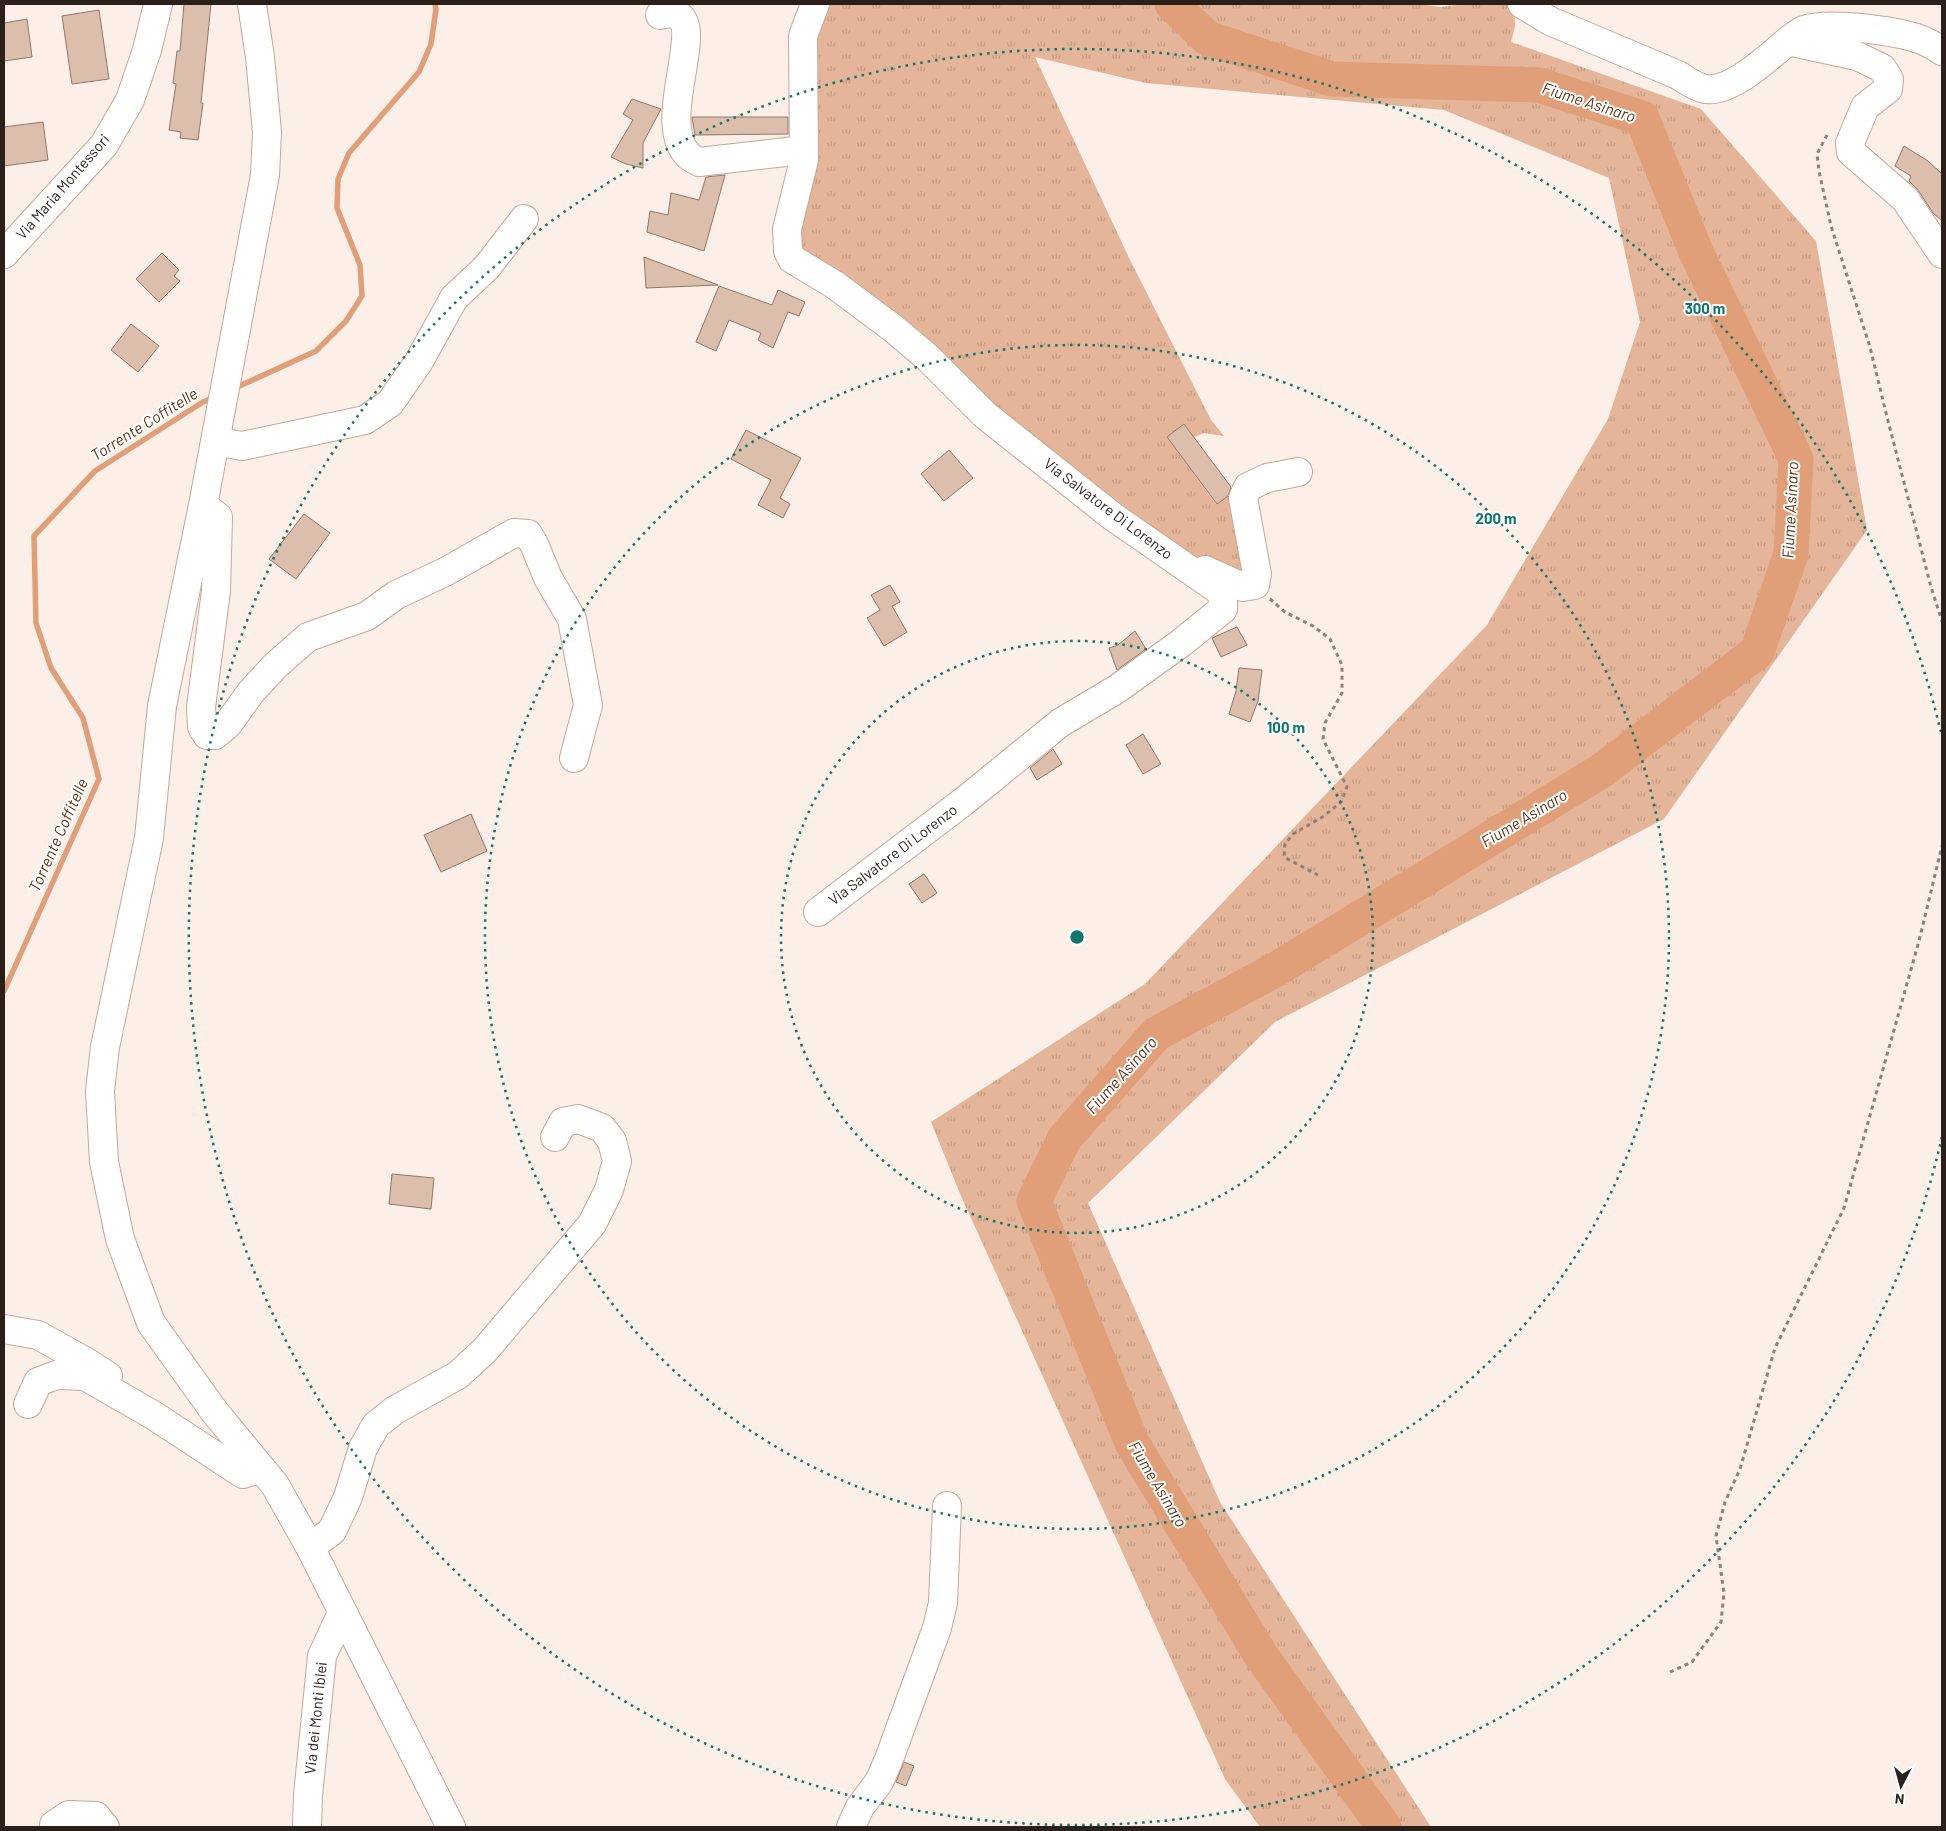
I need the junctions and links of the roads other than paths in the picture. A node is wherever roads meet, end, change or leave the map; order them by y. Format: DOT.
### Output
graph roads {
  1 [pos="158,4"];
  2 [pos="252,4"];
  3 [pos="815,4"];
  4 [pos="1522,4"];
  5 [pos="660,15"];
  6 [pos="1788,41"];
  7 [pos="1942,51"];
  8 [pos="803,150"];
  9 [pos="524,219"];
  10 [pos="4,254"];
  11 [pos="1942,254"];
  12 [pos="217,431"];
  13 [pos="1298,472"];
  14 [pos="203,504"];
  15 [pos="1163,550"];
  16 [pos="574,758"];
  17 [pos="818,912"];
  18 [pos="555,1137"];
  19 [pos="4,1329"];
  20 [pos="28,1404"];
  21 [pos="214,1411"];
  22 [pos="261,1468"];
  23 [pos="946,1506"];
  24 [pos="310,1548"];
  25 [pos="342,1613"];
  26 [pos="54,1827"];
  27 [pos="105,1827"];
  28 [pos="307,1827"];
  29 [pos="451,1827"];
  30 [pos="850,1827"];
  1 -- 10 [label="street, Via Maria Montessori"];
  2 -- 12 [label="street"];
  3 -- 8 [label="street, Via Salvatore Di Lorenzo"];
  4 -- 6 [label="street"];
  5 -- 8 [label="street"];
  6 -- 7 [label="street"];
  6 -- 11 [label="street"];
  8 -- 15 [label="street, Via Salvatore Di Lorenzo"];
  9 -- 12 [label="street"];
  12 -- 14 [label="street"];
  13 -- 15 [label="street"];
  14 -- 16 [label="street"];
  14 -- 21 [label="street"];
  15 -- 17 [label="street, Via Salvatore Di Lorenzo"];
  18 -- 24 [label="street"];
  19 -- 21 [label="street"];
  20 -- 22 [label="street"];
  21 -- 22 [label="street"];
  22 -- 24 [label="street"];
  23 -- 30 [label="street"];
  24 -- 25 [label="street"];
  25 -- 28 [label="street, Via dei Monti Iblei"];
  25 -- 29 [label="street"];
  26 -- 27 [label="street"];
}
